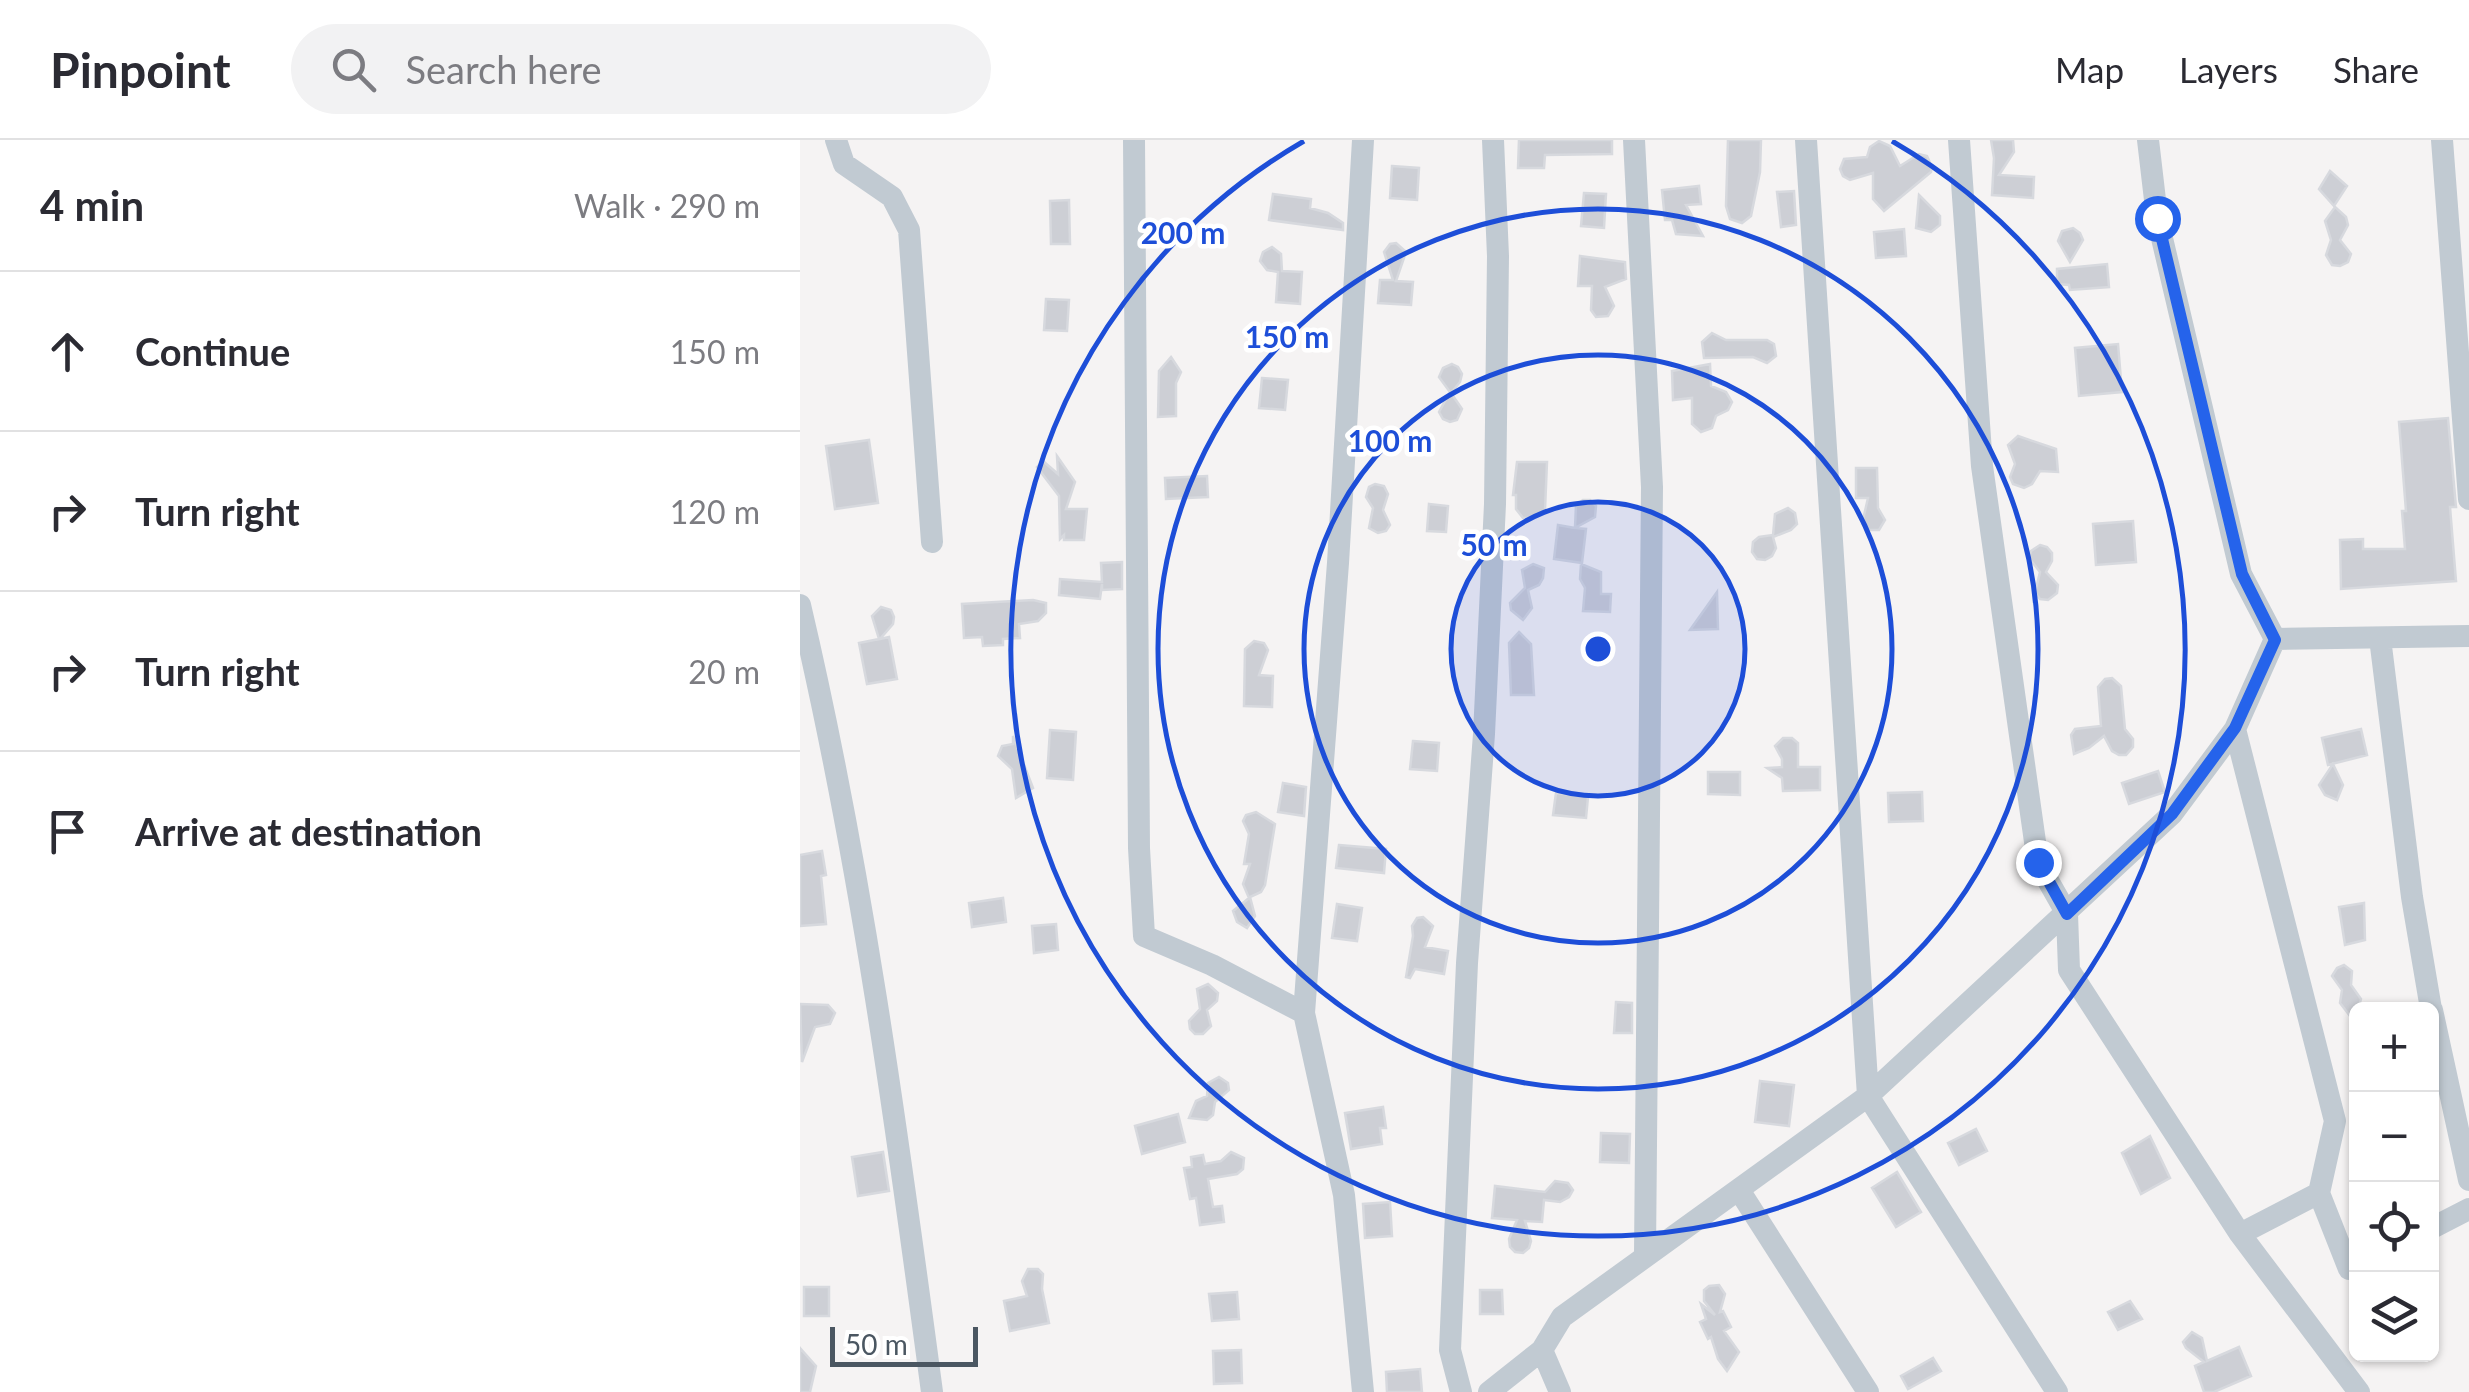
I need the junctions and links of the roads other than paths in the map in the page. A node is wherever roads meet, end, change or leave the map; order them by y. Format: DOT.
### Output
graph roads {
  1 [pos="836,140"];
  2 [pos="1134,140"];
  3 [pos="1362,140"];
  4 [pos="1493,140"];
  5 [pos="1634,140"];
  6 [pos="1806,140"];
  7 [pos="1958,140"];
  8 [pos="2148,140"];
  9 [pos="2442,140"];
  10 [pos="2469,499"];
  11 [pos="932,542"];
  12 [pos="800,605"];
  13 [pos="2469,636"];
  14 [pos="2380,638"];
  15 [pos="2275,640"];
  16 [pos="2235,728"];
  17 [pos="2067,914"];
  18 [pos="2431,1002"];
  19 [pos="1304,1012"];
  20 [pos="2439,1042"];
  21 [pos="1868,1096"];
  22 [pos="2469,1180"];
  23 [pos="1738,1190"];
  24 [pos="2319,1194"];
  25 [pos="2469,1209"];
  26 [pos="2439,1224"];
  27 [pos="2240,1234"];
  28 [pos="1645,1254"];
  29 [pos="2349,1270"];
  30 [pos="1542,1350"];
  31 [pos="932,1392"];
  32 [pos="1363,1392"];
  33 [pos="1461,1392"];
  34 [pos="1489,1392"];
  35 [pos="1560,1392"];
  36 [pos="1868,1392"];
  37 [pos="2057,1392"];
  38 [pos="2359,1392"];
  1 -- 11 [label="street"];
  2 -- 19 [label="street"];
  3 -- 19 [label="street"];
  4 -- 33 [label="street"];
  5 -- 28 [label="street"];
  6 -- 21 [label="street"];
  7 -- 17 [label="street"];
  8 -- 15 [label="street"];
  9 -- 10 [label="street"];
  12 -- 31 [label="street"];
  13 -- 14 [label="street"];
  14 -- 15 [label="street"];
  14 -- 18 [label="street"];
  15 -- 16 [label="street"];
  16 -- 17 [label="street"];
  16 -- 24 [label="street"];
  17 -- 21 [label="street"];
  17 -- 27 [label="street"];
  19 -- 32 [label="street"];
  20 -- 22 [label="street"];
  21 -- 23 [label="street"];
  21 -- 37 [label="street"];
  23 -- 28 [label="street"];
  23 -- 36 [label="street"];
  24 -- 27 [label="street"];
  24 -- 29 [label="street"];
  25 -- 26 [label="street"];
  27 -- 38 [label="street"];
  28 -- 30 [label="street"];
  30 -- 34 [label="street"];
  30 -- 35 [label="street"];
}
